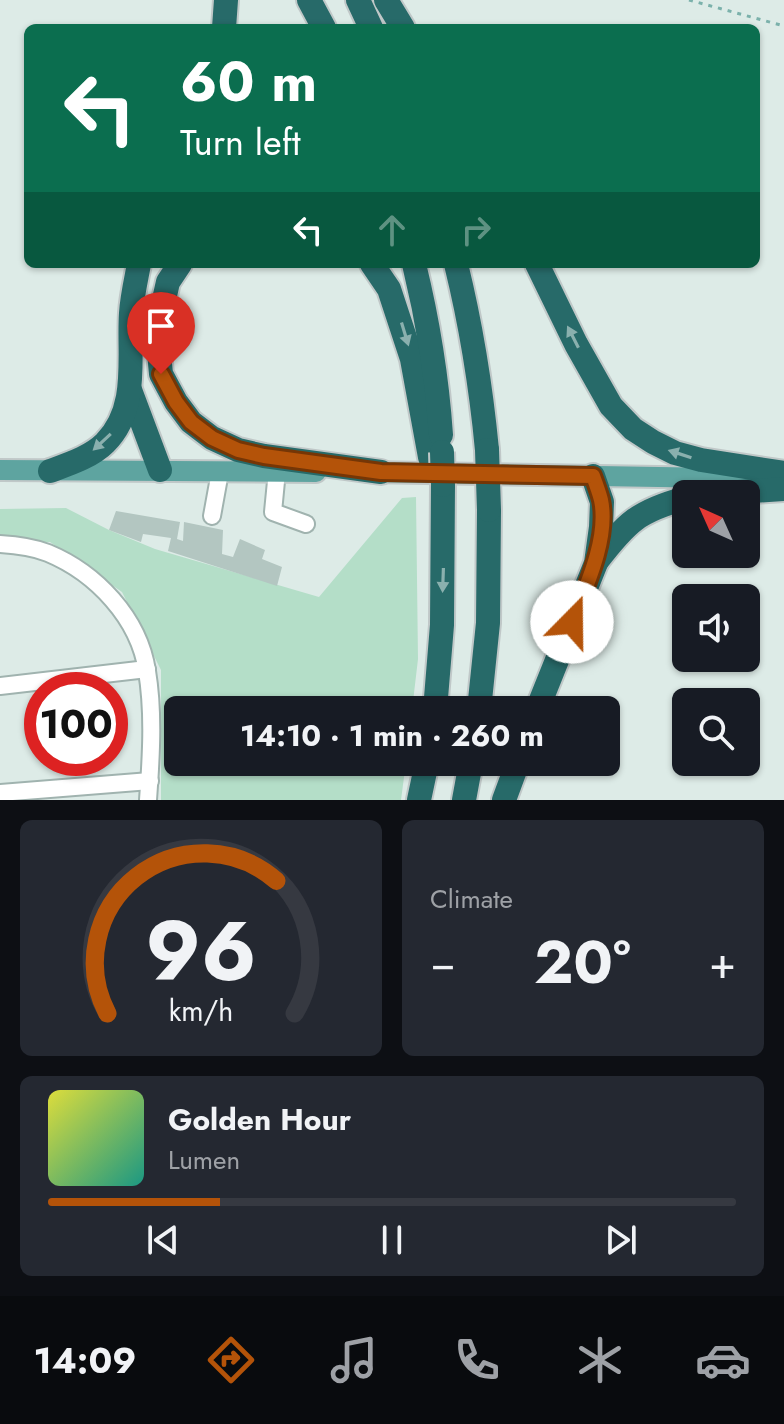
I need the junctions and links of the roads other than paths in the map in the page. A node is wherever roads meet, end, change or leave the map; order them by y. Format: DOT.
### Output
graph roads {
  1 [pos="226,0"];
  2 [pos="309,0"];
  3 [pos="358,0"];
  4 [pos="386,0"];
  5 [pos="224,24"];
  6 [pos="322,24"];
  7 [pos="369,24"];
  8 [pos="401,24"];
  9 [pos="138,268"];
  10 [pos="177,268"];
  11 [pos="375,268"];
  12 [pos="415,268"];
  13 [pos="457,268"];
  14 [pos="539,268"];
  15 [pos="130,390"];
  16 [pos="436,454"];
  17 [pos="0,470"];
  18 [pos="160,470"];
  19 [pos="50,471"];
  20 [pos="277,471"];
  21 [pos="220,472"];
  22 [pos="381,472"];
  23 [pos="784,473"];
  24 [pos="593,476"];
  25 [pos="784,479"];
  26 [pos="784,489"];
  27 [pos="760,491"];
  28 [pos="672,502"];
  29 [pos="212,516"];
  30 [pos="306,524"];
  31 [pos="0,544"];
  32 [pos="596,563"];
  33 [pos="147,669"];
  34 [pos="0,686"];
  35 [pos="436,696"];
  36 [pos="480,696"];
  37 [pos="543,696"];
  38 [pos="424,776"];
  39 [pos="468,776"];
  40 [pos="513,776"];
  41 [pos="150,781"];
  42 [pos="0,793"];
  43 [pos="148,800"];
  44 [pos="419,800"];
  45 [pos="464,800"];
  46 [pos="504,800"];
  1 -- 5 [label="highway"];
  2 -- 6 [label="highway"];
  3 -- 7 [label="highway"];
  4 -- 8 [label="highway"];
  9 -- 15 [label="highway"];
  10 -- 22 [label="highway"];
  11 -- 16 [label="highway, one-way"];
  12 -- 16 [label="highway"];
  13 -- 36 [label="highway, bridge"];
  23 -- 14 [label="highway, one-way"];
  15 -- 18 [label="highway"];
  15 -- 19 [label="highway, one-way"];
  16 -- 35 [label="highway, one-way, bridge"];
  17 -- 19 [label="main road"];
  18 -- 19 [label="main road"];
  18 -- 21 [label="main road"];
  20 -- 21 [label="main road"];
  20 -- 22 [label="main road"];
  20 -- 30 [label="street"];
  21 -- 29 [label="street"];
  22 -- 24 [label="main road"];
  24 -- 25 [label="main road"];
  24 -- 32 [label="highway"];
  26 -- 27 [label="highway"];
  28 -- 32 [label="highway"];
  31 -- 33 [label="street"];
  32 -- 37 [label="highway"];
  33 -- 34 [label="street"];
  33 -- 41 [label="street"];
  38 -- 44 [label="highway"];
  39 -- 45 [label="highway"];
  40 -- 46 [label="highway"];
  41 -- 42 [label="street"];
  41 -- 43 [label="street"];
}
